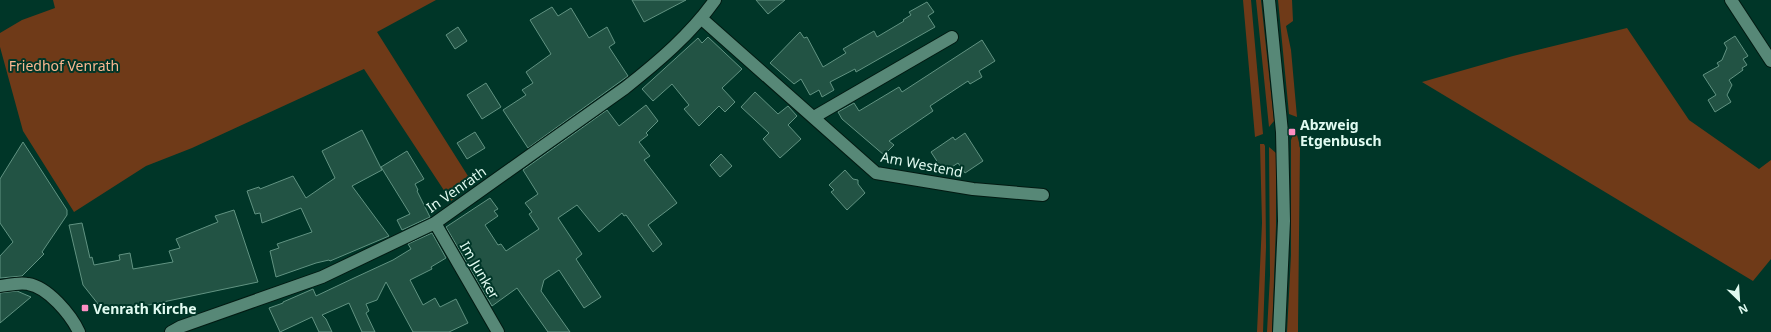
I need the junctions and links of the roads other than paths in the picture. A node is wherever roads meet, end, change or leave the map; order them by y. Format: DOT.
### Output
graph roads {
  1 [pos="715,0"];
  2 [pos="1269,0"];
  3 [pos="1732,0"];
  4 [pos="702,19"];
  5 [pos="952,37"];
  6 [pos="1771,61"];
  7 [pos="814,117"];
  8 [pos="1043,195"];
  9 [pos="435,223"];
  10 [pos="0,286"];
  11 [pos="79,332"];
  12 [pos="171,332"];
  13 [pos="498,332"];
  14 [pos="1279,332"];
  1 -- 4 [label="street, In Venrath"];
  2 -- 14 [label="street"];
  3 -- 6 [label="street"];
  4 -- 7 [label="street, Am Westend"];
  4 -- 9 [label="street, In Venrath"];
  5 -- 7 [label="street"];
  7 -- 8 [label="street, Am Westend"];
  9 -- 12 [label="street, In Venrath"];
  9 -- 13 [label="street, Im Junker"];
  10 -- 11 [label="street"];
}
